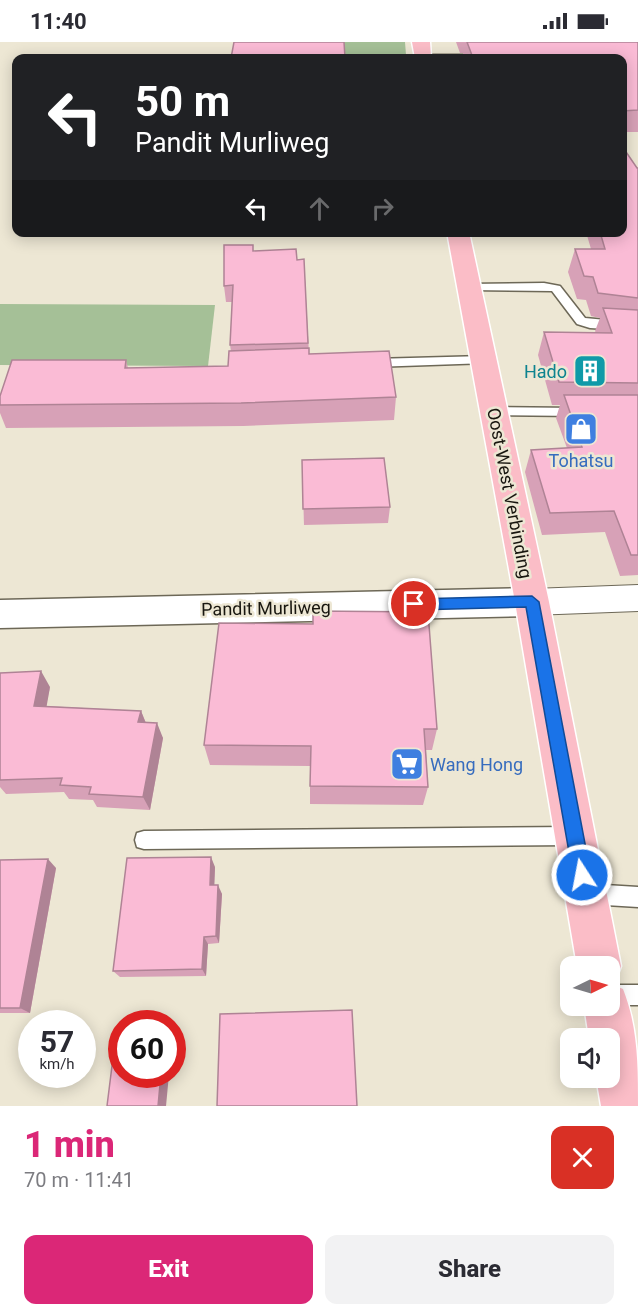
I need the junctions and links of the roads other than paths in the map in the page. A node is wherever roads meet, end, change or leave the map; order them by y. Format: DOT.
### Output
graph roads {
  1 [pos="423,53"];
  2 [pos="440,54"];
  3 [pos="459,237"];
  4 [pos="469,287"];
  5 [pos="638,327"];
  6 [pos="484,360"];
  7 [pos="365,364"];
  8 [pos="494,411"];
  9 [pos="597,412"];
  10 [pos="638,598"];
  11 [pos="532,602"];
  12 [pos="0,614"];
  13 [pos="575,836"];
  14 [pos="144,840"];
  15 [pos="586,894"];
  16 [pos="638,897"];
  17 [pos="597,956"];
  18 [pos="620,995"];
  19 [pos="638,995"];
  20 [pos="609,1016"];
  21 [pos="625,1106"];
  1 -- 2 [label="lane"];
  3 -- 4 [label="main road, Oost-West Verbinding"];
  4 -- 5 [label="lane"];
  4 -- 6 [label="main road, Oost-West Verbinding"];
  6 -- 7 [label="lane"];
  6 -- 8 [label="main road, Oost-West Verbinding"];
  8 -- 9 [label="lane"];
  8 -- 11 [label="main road, Oost-West Verbinding"];
  10 -- 11 [label="street"];
  11 -- 12 [label="street, Pandit Murliweg"];
  11 -- 13 [label="main road, Oost-West Verbinding"];
  13 -- 14 [label="lane"];
  13 -- 15 [label="main road, Oost-West Verbinding"];
  15 -- 16 [label="lane"];
  15 -- 17 [label="main road, Oost-West Verbinding"];
  18 -- 19 [label="lane"];
  20 -- 21 [label="main road"];
}
